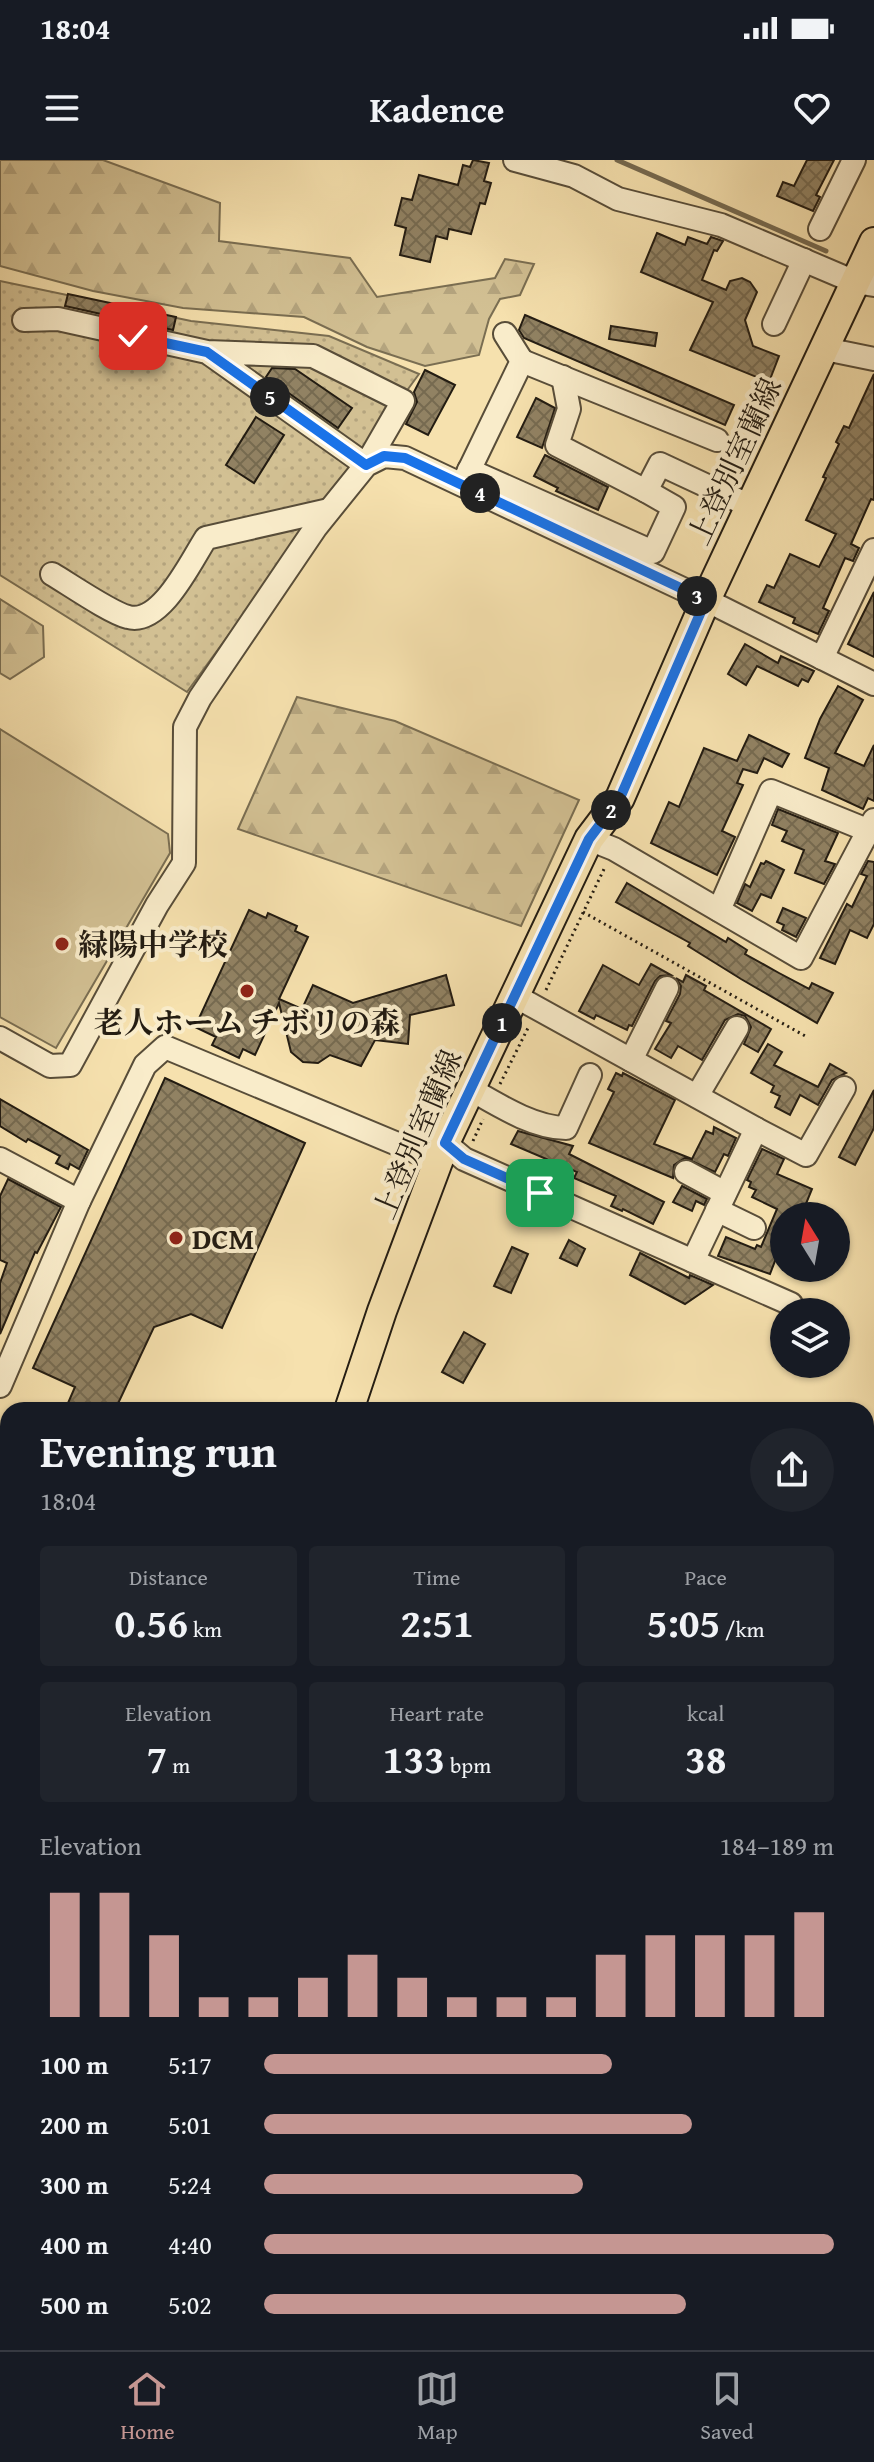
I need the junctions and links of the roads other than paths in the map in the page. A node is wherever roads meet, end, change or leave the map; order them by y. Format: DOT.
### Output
graph roads {
  1 [pos="515,160"];
  2 [pos="854,160"];
  3 [pos="820,229"];
  4 [pos="874,242"];
  5 [pos="804,260"];
  6 [pos="864,283"];
  7 [pos="24,320"];
  8 [pos="774,324"];
  9 [pos="505,334"];
  10 [pos="825,349"];
  11 [pos="207,352"];
  12 [pos="874,359"];
  13 [pos="522,361"];
  14 [pos="563,377"];
  15 [pos="717,440"];
  16 [pos="366,465"];
  17 [pos="465,478"];
  18 [pos="646,491"];
  19 [pos="750,506"];
  20 [pos="329,510"];
  21 [pos="874,550"];
  22 [pos="52,574"];
  23 [pos="706,600"];
  24 [pos="822,658"];
  25 [pos="874,684"];
  26 [pos="870,825"];
  27 [pos="589,839"];
  28 [pos="719,910"];
  29 [pos="667,988"];
  30 [pos="515,996"];
  31 [pos="737,1028"];
  32 [pos="0,1038"];
  33 [pos="631,1060"];
  34 [pos="590,1075"];
  35 [pos="844,1088"];
  36 [pos="470,1089"];
  37 [pos="697,1096"];
  38 [pos="756,1129"];
  39 [pos="442,1152"];
  40 [pos="0,1159"];
  41 [pos="686,1172"];
  42 [pos="79,1201"];
  43 [pos="721,1201"];
  44 [pos="754,1228"];
  45 [pos="693,1261"];
  46 [pos="777,1298"];
  47 [pos="0,1386"];
  48 [pos="352,1402"];
  1 -- 5 [label="street"];
  2 -- 3 [label="street"];
  4 -- 6 [label="main road, 上登別室蘭線"];
  5 -- 6 [label="street"];
  5 -- 8 [label="street"];
  6 -- 10 [label="main road, 上登別室蘭線"];
  7 -- 11 [label="street"];
  9 -- 13 [label="street"];
  10 -- 12 [label="street"];
  10 -- 19 [label="main road, 上登別室蘭線"];
  11 -- 16 [label="street"];
  11 -- 16 [label="street"];
  13 -- 14 [label="street"];
  13 -- 17 [label="street"];
  14 -- 15 [label="street"];
  14 -- 18 [label="street"];
  16 -- 17 [label="street"];
  16 -- 20 [label="street"];
  17 -- 18 [label="street"];
  17 -- 23 [label="street"];
  18 -- 19 [label="street"];
  19 -- 23 [label="main road, 上登別室蘭線"];
  20 -- 22 [label="street"];
  20 -- 32 [label="street"];
  21 -- 24 [label="street"];
  23 -- 24 [label="street"];
  23 -- 27 [label="main road, 上登別室蘭線"];
  24 -- 25 [label="street"];
  26 -- 28 [label="street"];
  26 -- 28 [label="street"];
  27 -- 28 [label="street"];
  27 -- 30 [label="main road, 上登別室蘭線"];
  29 -- 33 [label="street"];
  30 -- 33 [label="street"];
  30 -- 36 [label="main road, 上登別室蘭線"];
  31 -- 37 [label="street"];
  33 -- 37 [label="street"];
  34 -- 36 [label="street"];
  35 -- 38 [label="street"];
  36 -- 39 [label="main road, 上登別室蘭線"];
  37 -- 38 [label="street"];
  38 -- 43 [label="street"];
  39 -- 42 [label="street"];
  39 -- 45 [label="street"];
  39 -- 48 [label="main road, 上登別室蘭線"];
  40 -- 42 [label="street"];
  41 -- 43 [label="street"];
  42 -- 47 [label="street"];
  43 -- 44 [label="street"];
  43 -- 45 [label="street"];
  45 -- 46 [label="street"];
}
